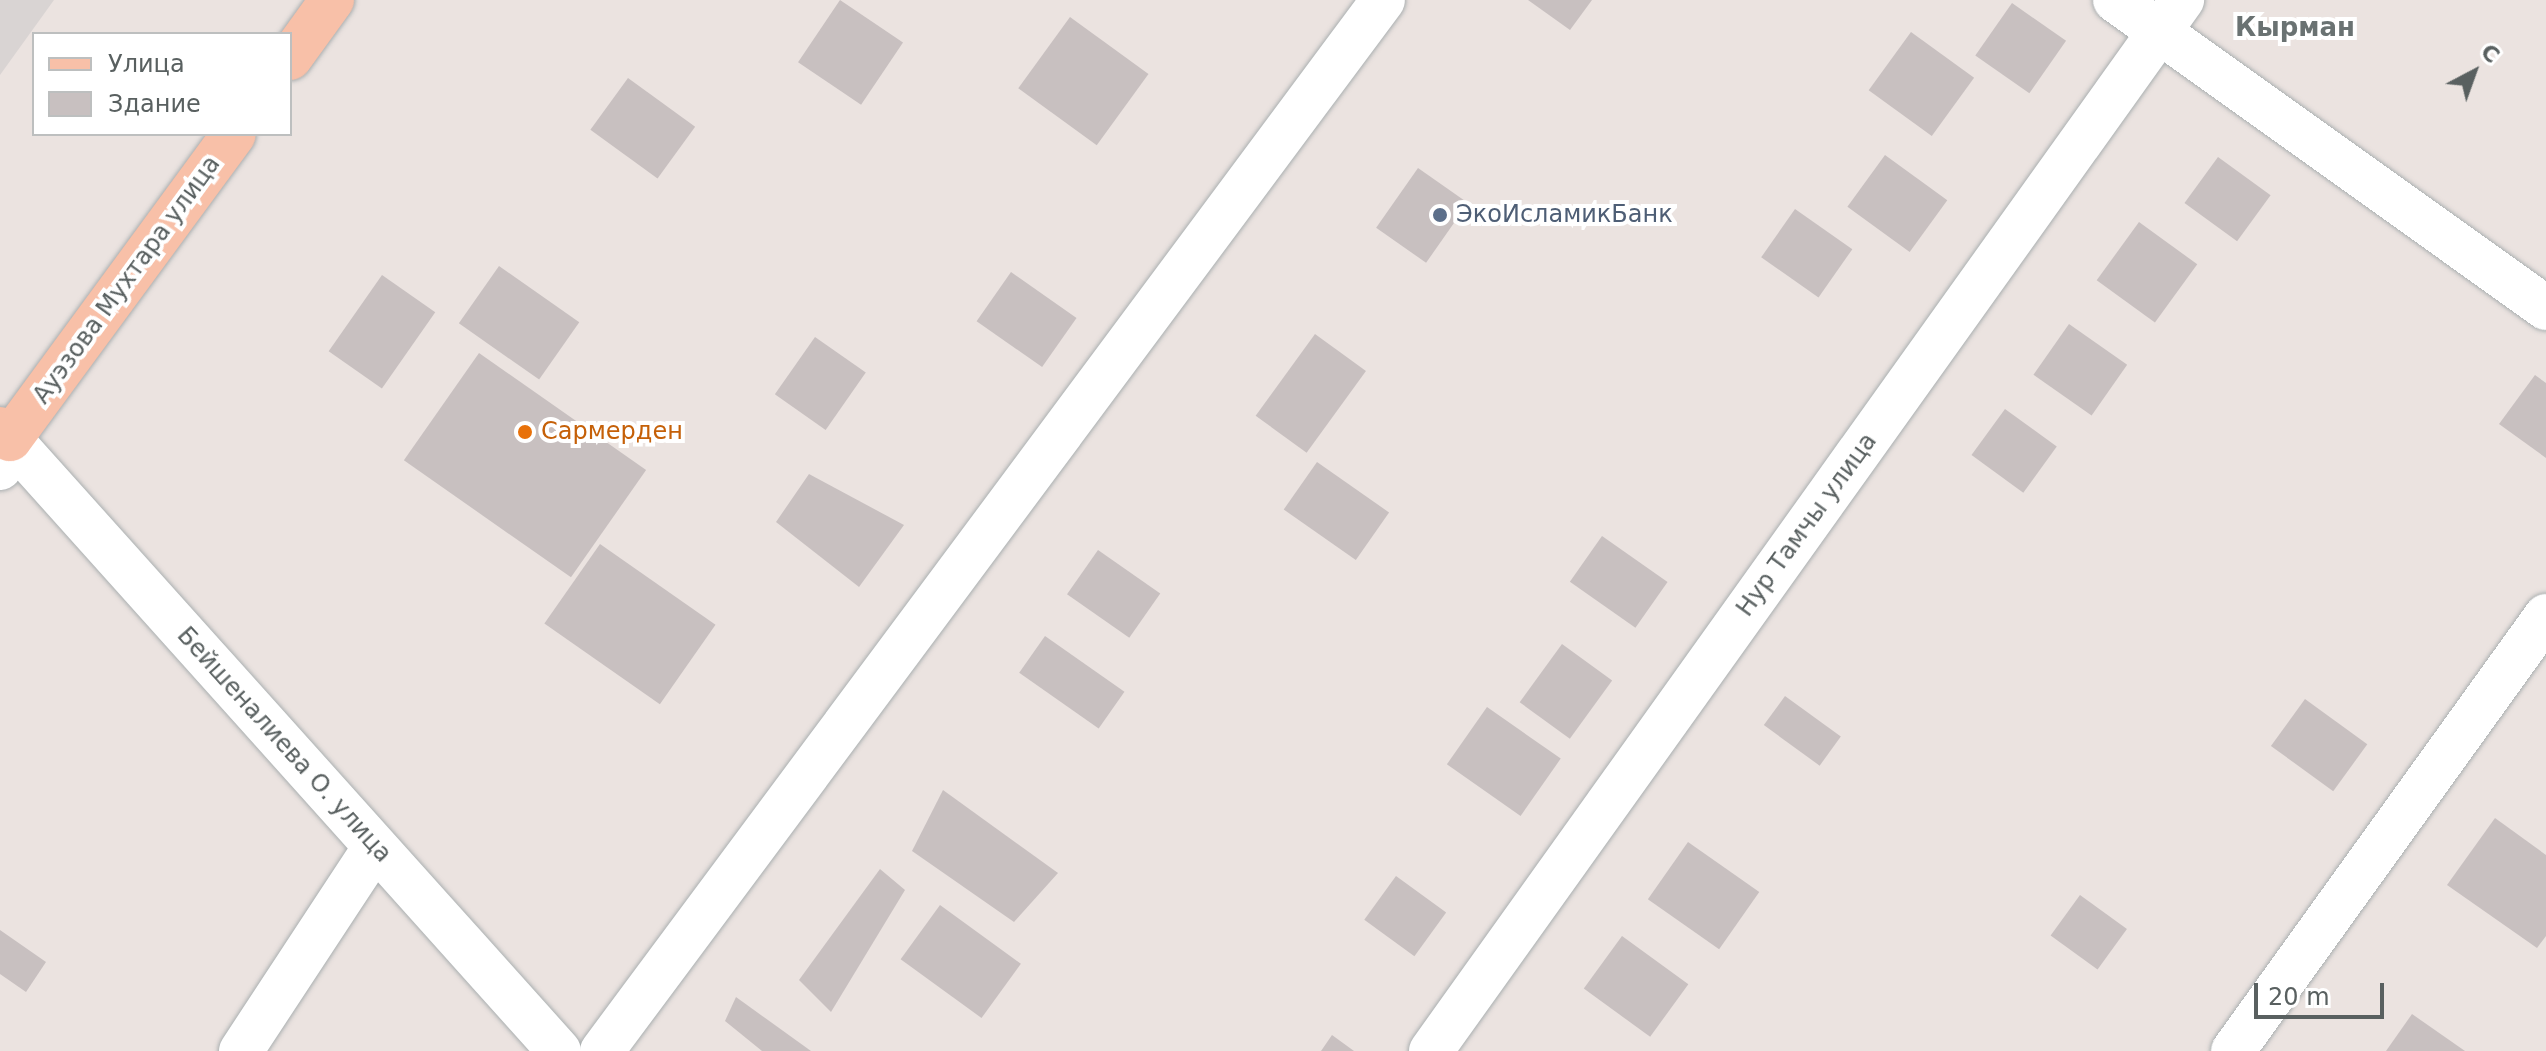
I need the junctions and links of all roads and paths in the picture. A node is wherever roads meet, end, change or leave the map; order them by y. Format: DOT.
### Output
graph roads {
  1 [pos="332,0"];
  2 [pos="1383,0"];
  3 [pos="2115,0"];
  4 [pos="2171,16"];
  5 [pos="292,55"];
  6 [pos="233,136"];
  7 [pos="2546,308"];
  8 [pos="3,446"];
  9 [pos="2546,616"];
  10 [pos="375,847"];
  11 [pos="241,1051"];
  12 [pos="559,1051"];
  13 [pos="602,1051"];
  14 [pos="1431,1051"];
  15 [pos="2233,1051"];
  1 -- 5 [label="main road"];
  2 -- 13 [label="street"];
  3 -- 4 [label="street"];
  4 -- 7 [label="street"];
  4 -- 14 [label="street, Нур Тамчы улица"];
  6 -- 8 [label="main road, Ауэзова Мухтара улица"];
  8 -- 10 [label="street, Бейшеналиева О. улица"];
  9 -- 15 [label="street"];
  10 -- 11 [label="street"];
  10 -- 12 [label="street, Бейшеналиева О. улица"];
}
